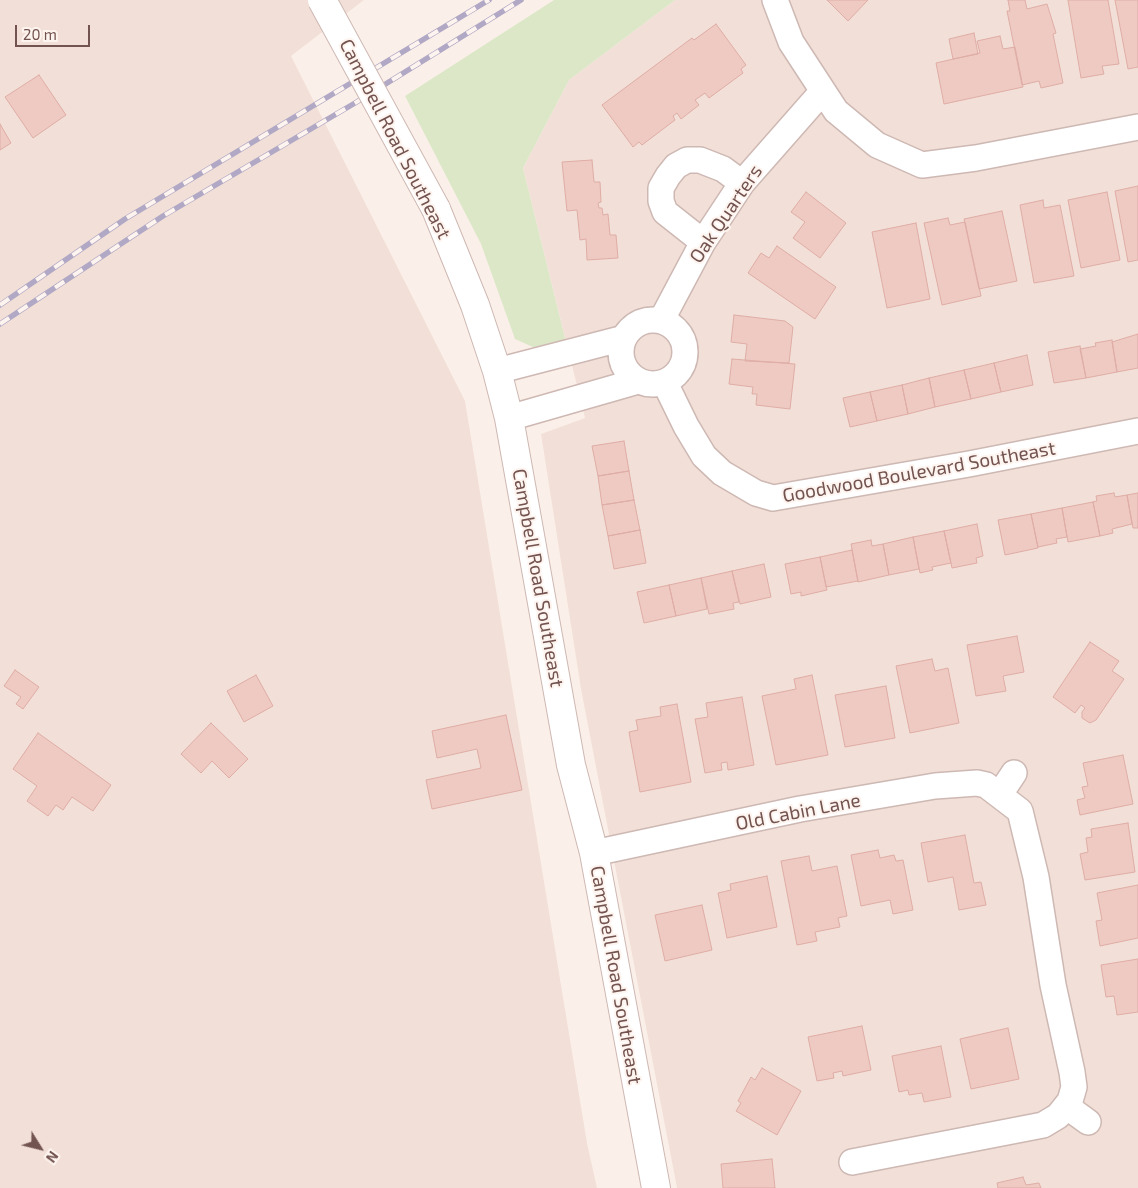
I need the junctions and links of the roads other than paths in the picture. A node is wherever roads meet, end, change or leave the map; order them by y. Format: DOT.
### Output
graph roads {
  1 [pos="322,0"];
  2 [pos="775,0"];
  3 [pos="822,92"];
  4 [pos="1138,127"];
  5 [pos="742,183"];
  6 [pos="703,242"];
  7 [pos="661,321"];
  8 [pos="624,338"];
  9 [pos="498,371"];
  10 [pos="638,381"];
  11 [pos="665,383"];
  12 [pos="509,418"];
  13 [pos="1138,431"];
  14 [pos="1014,773"];
  15 [pos="1000,794"];
  16 [pos="594,853"];
  17 [pos="1066,1106"];
  18 [pos="1088,1122"];
  19 [pos="852,1162"];
  20 [pos="656,1188"];
  1 -- 9 [label="street, Campbell Road Southeast, bridge"];
  2 -- 3 [label="street"];
  3 -- 4 [label="street"];
  3 -- 5 [label="street, Oak Quarters"];
  5 -- 6 [label="street, Oak Quarters"];
  5 -- 6 [label="street"];
  6 -- 7 [label="street, Oak Quarters"];
  7 -- 8 [label="street"];
  7 -- 11 [label="street"];
  8 -- 9 [label="street"];
  8 -- 10 [label="street"];
  9 -- 12 [label="street, Campbell Road Southeast"];
  10 -- 11 [label="street"];
  10 -- 12 [label="street"];
  11 -- 13 [label="street, Goodwood Boulevard Southeast"];
  12 -- 16 [label="street, Campbell Road Southeast"];
  14 -- 15 [label="street"];
  15 -- 16 [label="street, Old Cabin Lane"];
  15 -- 17 [label="street, Old Cabin Lane"];
  16 -- 20 [label="street, Campbell Road Southeast"];
  17 -- 18 [label="street"];
  17 -- 19 [label="street"];
}
